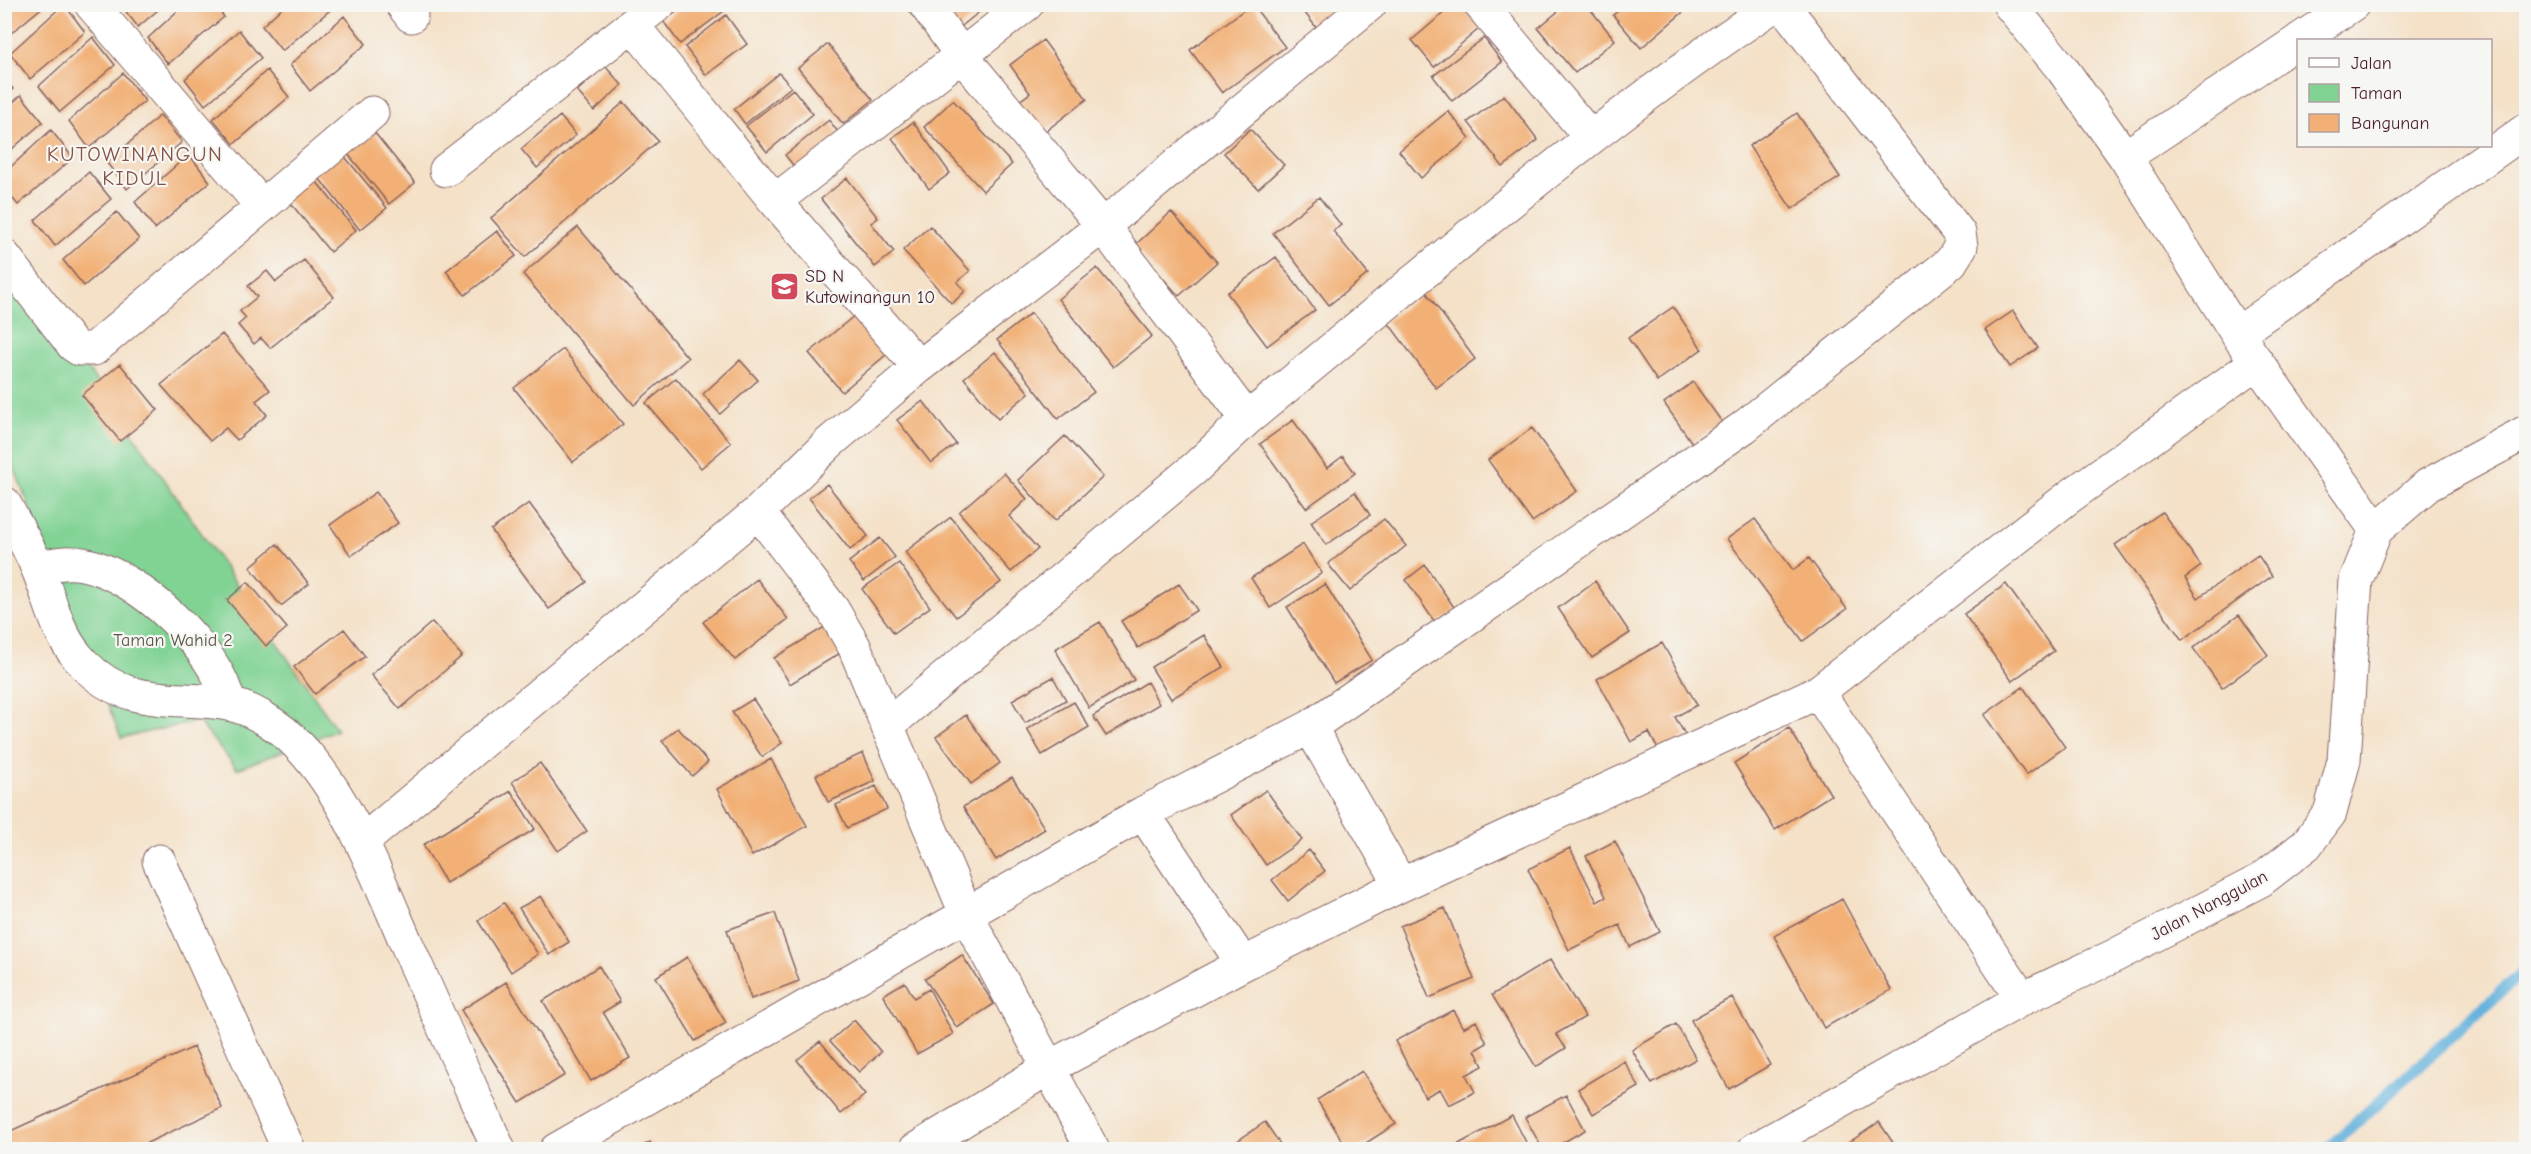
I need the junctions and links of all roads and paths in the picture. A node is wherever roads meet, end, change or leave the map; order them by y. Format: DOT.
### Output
graph roads {
  1 [pos="91,4"];
  2 [pos="659,4"];
  3 [pos="925,4"];
  4 [pos="1027,4"];
  5 [pos="1370,4"];
  6 [pos="1480,4"];
  7 [pos="1776,4"];
  8 [pos="1782,4"];
  9 [pos="2009,4"];
  10 [pos="2353,4"];
  11 [pos="633,26"];
  12 [pos="2302,39"];
  13 [pos="2297,42"];
  14 [pos="962,56"];
  15 [pos="372,113"];
  16 [pos="2526,130"];
  17 [pos="1591,138"];
  18 [pos="2125,158"];
  19 [pos="446,170"];
  20 [pos="776,201"];
  21 [pos="261,205"];
  22 [pos="1103,226"];
  23 [pos="4,256"];
  24 [pos="2237,334"];
  25 [pos="2257,362"];
  26 [pos="919,368"];
  27 [pos="1247,419"];
  28 [pos="2526,432"];
  29 [pos="4,502"];
  30 [pos="758,512"];
  31 [pos="2376,530"];
  32 [pos="38,568"];
  33 [pos="1818,692"];
  34 [pos="229,705"];
  35 [pos="888,725"];
  36 [pos="1310,727"];
  37 [pos="1143,813"];
  38 [pos="363,843"];
  39 [pos="159,861"];
  40 [pos="1401,885"];
  41 [pos="967,916"];
  42 [pos="1243,964"];
  43 [pos="2022,999"];
  44 [pos="1048,1068"];
  45 [pos="281,1147"];
  46 [pos="499,1149"];
  47 [pos="556,1149"];
  48 [pos="915,1149"];
  49 [pos="1094,1149"];
  50 [pos="1754,1149"];
  1 -- 21 [label="street"];
  2 -- 11 [label="street"];
  3 -- 14 [label="street"];
  4 -- 14 [label="street"];
  5 -- 22 [label="street"];
  6 -- 17 [label="street"];
  7 -- 17 [label="street"];
  8 -- 36 [label="street"];
  9 -- 18 [label="street"];
  10 -- 12 [label="street"];
  11 -- 19 [label="street"];
  11 -- 20 [label="street"];
  13 -- 18 [label="street"];
  14 -- 20 [label="street"];
  14 -- 22 [label="street"];
  15 -- 21 [label="street"];
  16 -- 24 [label="street"];
  17 -- 27 [label="street"];
  18 -- 24 [label="street"];
  20 -- 26 [label="street"];
  21 -- 23 [label="street"];
  22 -- 26 [label="street"];
  22 -- 27 [label="street"];
  24 -- 25 [label="street"];
  25 -- 31 [label="street"];
  25 -- 33 [label="street"];
  26 -- 30 [label="street"];
  27 -- 35 [label="street"];
  28 -- 31 [label="street, Jalan Nanggulan"];
  29 -- 32 [label="street"];
  30 -- 35 [label="street"];
  30 -- 38 [label="street"];
  31 -- 43 [label="street, Jalan Nanggulan"];
  32 -- 34 [label="street"];
  32 -- 34 [label="street"];
  33 -- 40 [label="street"];
  33 -- 43 [label="street"];
  34 -- 38 [label="street"];
  35 -- 41 [label="street"];
  36 -- 37 [label="street"];
  36 -- 40 [label="street"];
  37 -- 41 [label="street"];
  37 -- 42 [label="street"];
  38 -- 46 [label="street"];
  39 -- 45 [label="street"];
  40 -- 42 [label="street"];
  41 -- 44 [label="street"];
  41 -- 47 [label="street"];
  42 -- 44 [label="street"];
  43 -- 50 [label="street, Jalan Nanggulan"];
  44 -- 48 [label="street"];
  44 -- 49 [label="street"];
}
